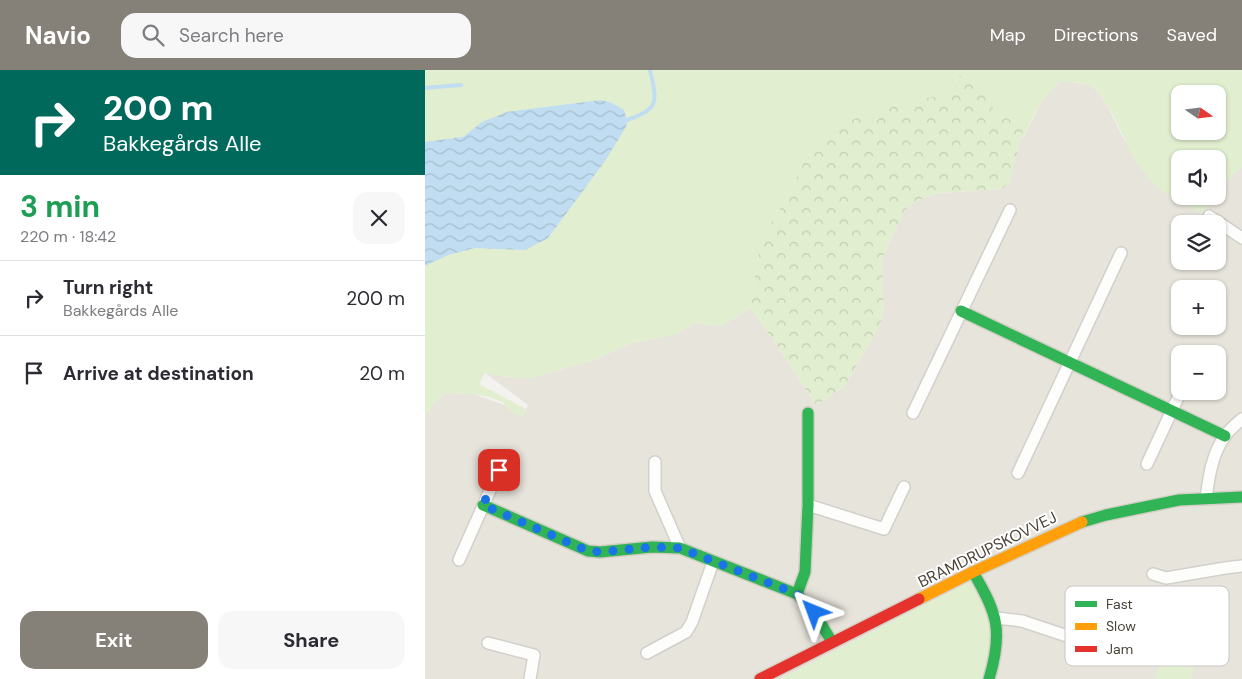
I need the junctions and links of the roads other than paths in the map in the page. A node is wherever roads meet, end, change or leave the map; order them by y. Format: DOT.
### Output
graph roads {
  1 [pos="1010,210"];
  2 [pos="1226,227"];
  3 [pos="1242,238"];
  4 [pos="1121,253"];
  5 [pos="961,311"];
  6 [pos="1070,363"];
  7 [pos="1177,400"];
  8 [pos="1171,412"];
  9 [pos="808,413"];
  10 [pos="913,413"];
  11 [pos="1242,419"];
  12 [pos="1225,436"];
  13 [pos="655,462"];
  14 [pos="1147,464"];
  15 [pos="499,470"];
  16 [pos="1018,473"];
  17 [pos="904,487"];
  18 [pos="1242,497"];
  19 [pos="1206,498"];
  20 [pos="483,505"];
  21 [pos="808,505"];
  22 [pos="680,548"];
  23 [pos="459,560"];
  24 [pos="713,562"];
  25 [pos="1242,566"];
  26 [pos="973,572"];
  27 [pos="1153,574"];
  28 [pos="797,594"];
  29 [pos="997,618"];
  30 [pos="1065,635"];
  31 [pos="832,642"];
  32 [pos="488,643"];
  33 [pos="647,653"];
  34 [pos="531,679"];
  35 [pos="760,679"];
  36 [pos="989,679"];
  1 -- 5 [label="street"];
  2 -- 3 [label="street"];
  4 -- 6 [label="street"];
  5 -- 6 [label="street"];
  5 -- 10 [label="street"];
  6 -- 8 [label="street"];
  6 -- 16 [label="street"];
  7 -- 8 [label="street"];
  8 -- 12 [label="street"];
  8 -- 14 [label="street"];
  9 -- 21 [label="street"];
  11 -- 12 [label="street"];
  12 -- 19 [label="street"];
  13 -- 22 [label="street"];
  15 -- 20 [label="street"];
  17 -- 21 [label="street"];
  18 -- 19 [label="street, BRAMDRUPSKOVVEJ"];
  19 -- 26 [label="street, BRAMDRUPSKOVVEJ"];
  20 -- 22 [label="street"];
  20 -- 23 [label="street"];
  21 -- 28 [label="street"];
  22 -- 24 [label="street"];
  24 -- 28 [label="street"];
  24 -- 33 [label="street"];
  25 -- 27 [label="street"];
  26 -- 29 [label="street"];
  26 -- 31 [label="street, BRAMDRUPSKOVVEJ"];
  28 -- 31 [label="street"];
  29 -- 30 [label="street"];
  29 -- 36 [label="street"];
  31 -- 35 [label="street, BRAMDRUPSKOVVEJ"];
  32 -- 34 [label="street"];
}
